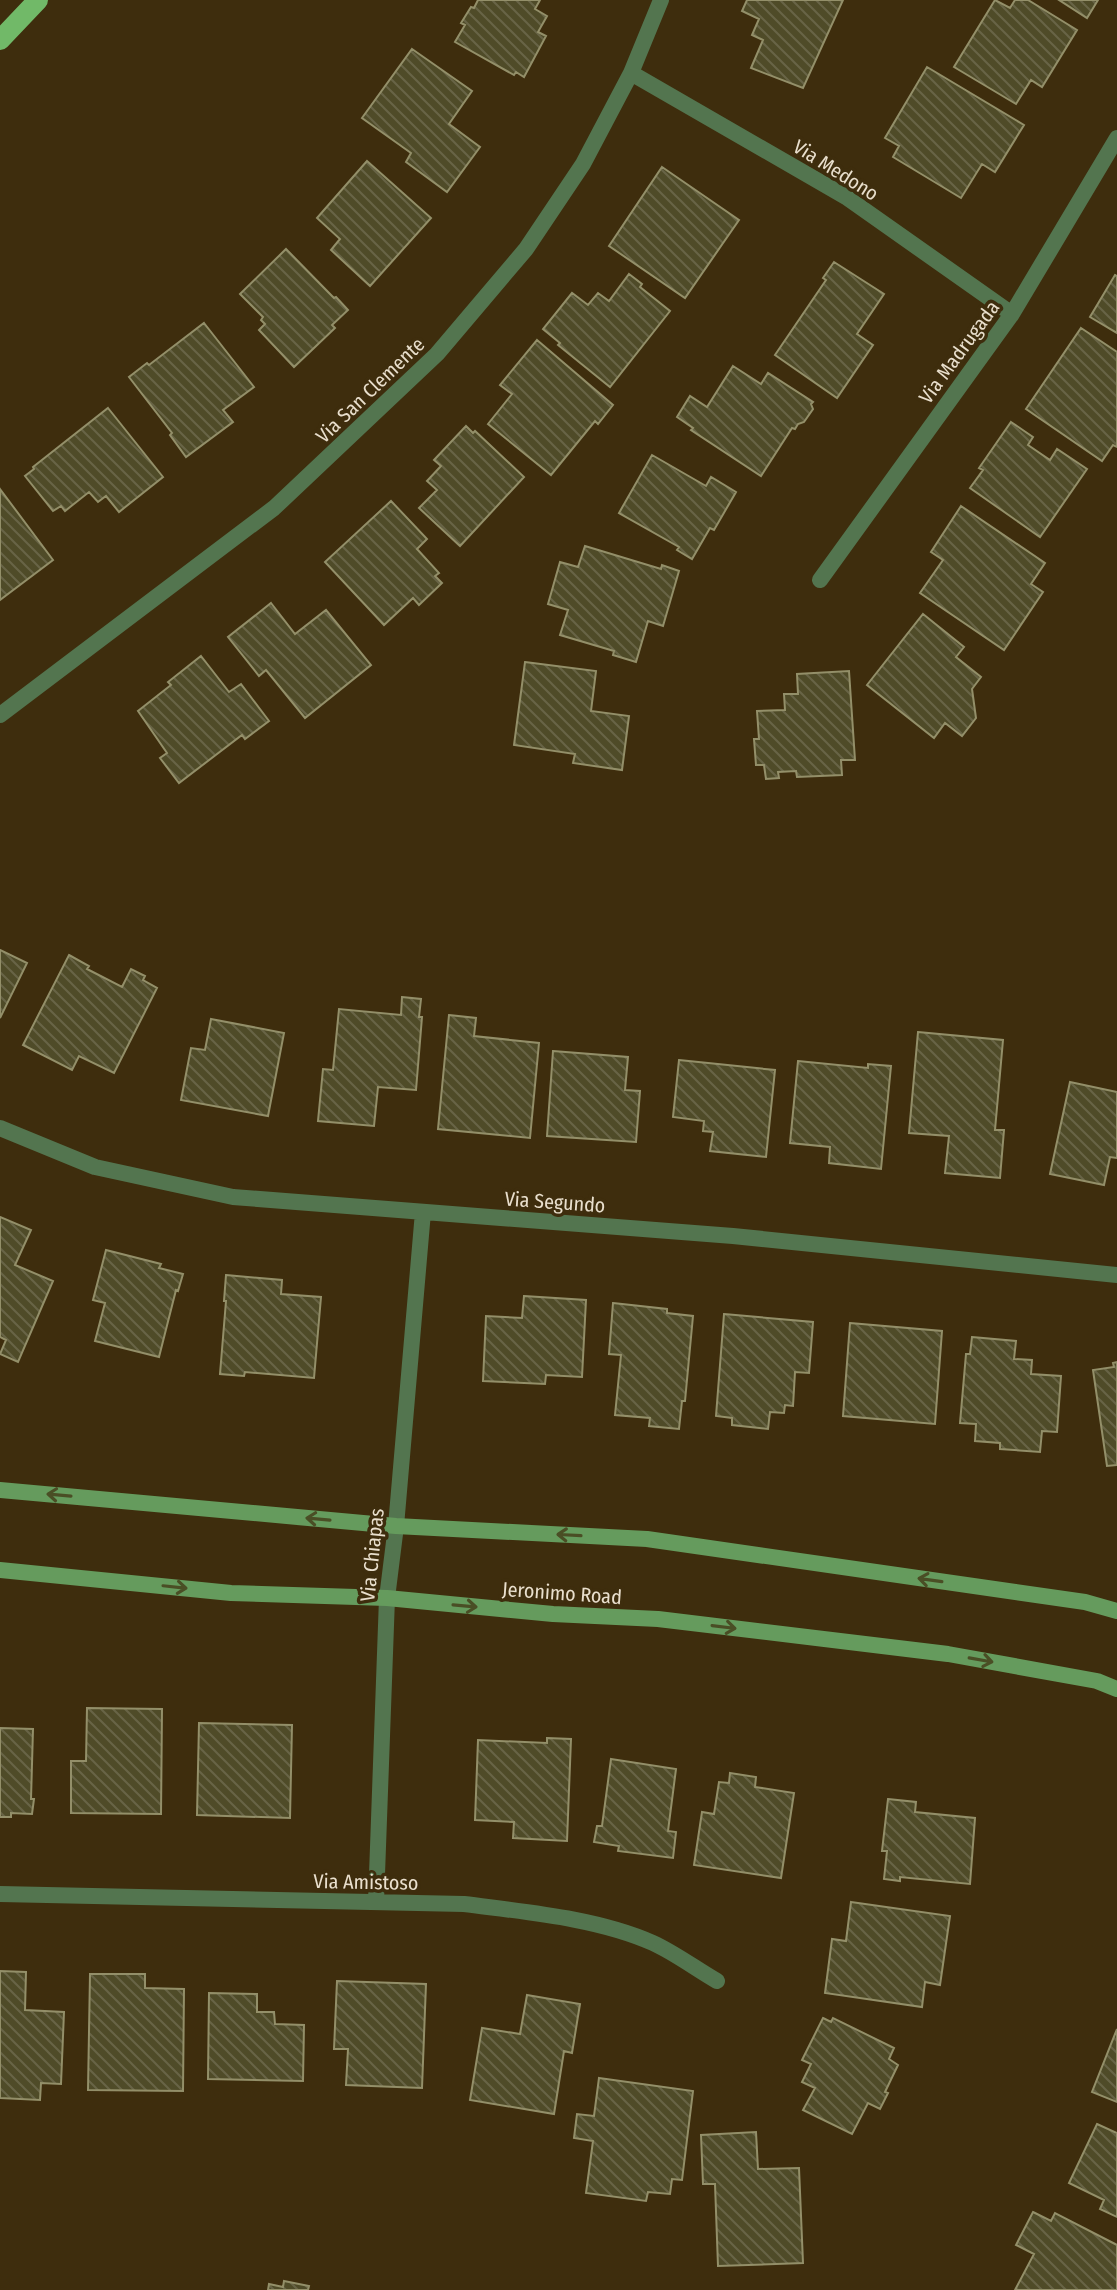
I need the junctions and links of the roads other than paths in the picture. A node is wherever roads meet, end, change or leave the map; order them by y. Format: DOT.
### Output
graph roads {
  1 [pos="38,0"];
  2 [pos="661,0"];
  3 [pos="0,40"];
  4 [pos="631,73"];
  5 [pos="1117,138"];
  6 [pos="1012,314"];
  7 [pos="820,580"];
  8 [pos="0,715"];
  9 [pos="0,1128"];
  10 [pos="423,1212"];
  11 [pos="1117,1275"];
  12 [pos="0,1490"];
  13 [pos="396,1526"];
  14 [pos="0,1570"];
  15 [pos="387,1598"];
  16 [pos="1117,1611"];
  17 [pos="1117,1689"];
  18 [pos="0,1894"];
  19 [pos="376,1902"];
  20 [pos="717,1981"];
  1 -- 3 [label="main road"];
  2 -- 4 [label="street, Via San Clemente"];
  4 -- 6 [label="street, Via Medono"];
  4 -- 8 [label="street, Via San Clemente"];
  5 -- 6 [label="street, Via Madrugada"];
  6 -- 7 [label="street, Via Madrugada"];
  9 -- 10 [label="street, Via Segundo"];
  10 -- 11 [label="street, Via Segundo"];
  10 -- 13 [label="street, Via Chiapas"];
  13 -- 12 [label="main road, one-way"];
  13 -- 15 [label="street, Via Chiapas"];
  16 -- 13 [label="main road, one-way"];
  14 -- 15 [label="main road, Jeronimo Road, one-way"];
  15 -- 17 [label="main road, Jeronimo Road, one-way"];
  15 -- 19 [label="street, Via Chiapas"];
  18 -- 19 [label="street, Via Amistoso"];
  19 -- 20 [label="street, Via Amistoso"];
}
